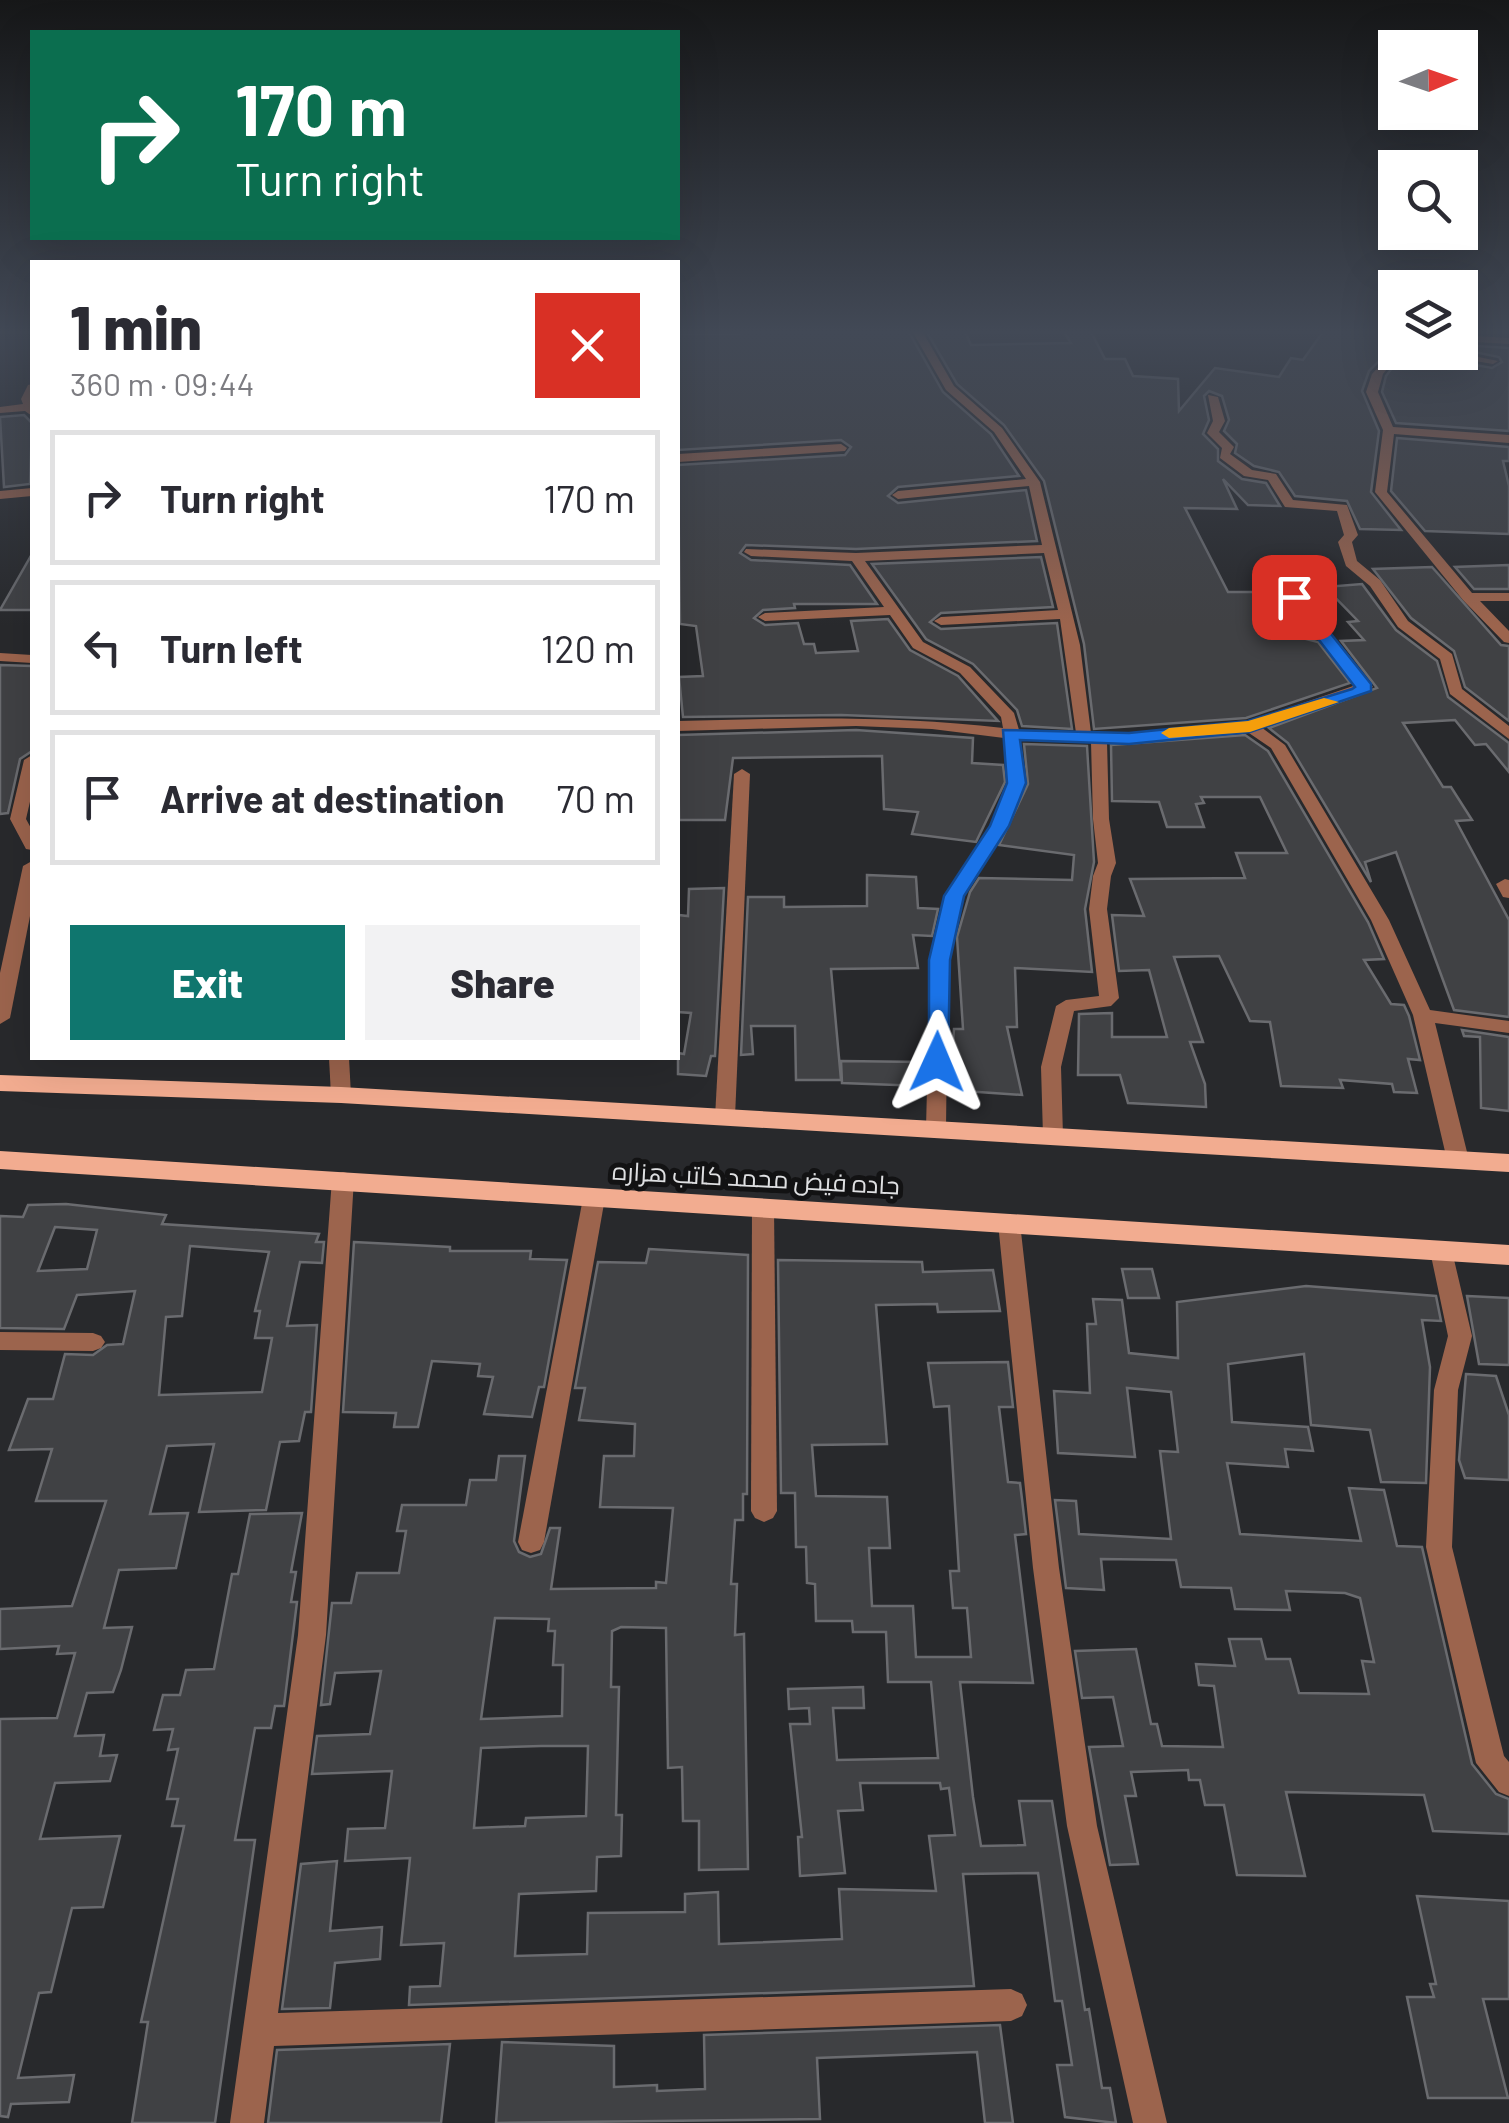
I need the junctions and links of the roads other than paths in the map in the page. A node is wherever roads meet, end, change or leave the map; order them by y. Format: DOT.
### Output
graph roads {
  1 [pos="996,428"];
  2 [pos="1216,428"];
  3 [pos="1389,430"];
  4 [pos="1509,439"];
  5 [pos="842,448"];
  6 [pos="680,458"];
  7 [pos="1034,482"];
  8 [pos="30,492"];
  9 [pos="0,495"];
  10 [pos="898,495"];
  11 [pos="1047,549"];
  12 [pos="751,552"];
  13 [pos="856,558"];
  14 [pos="1294,597"];
  15 [pos="1468,597"];
  16 [pos="1509,597"];
  17 [pos="892,611"];
  18 [pos="1066,614"];
  19 [pos="765,617"];
  20 [pos="941,621"];
  21 [pos="1509,639"];
  22 [pos="0,658"];
  23 [pos="30,659"];
  24 [pos="680,726"];
  25 [pos="1250,726"];
  26 [pos="1010,734"];
  27 [pos="1509,734"];
  28 [pos="1091,738"];
  29 [pos="30,768"];
  30 [pos="742,774"];
  31 [pos="17,818"];
  32 [pos="30,841"];
  33 [pos="30,876"];
  34 [pos="1423,1014"];
  35 [pos="0,1018"];
  36 [pos="1509,1028"];
  37 [pos="340,1060"];
  38 [pos="0,1083"];
  39 [pos="341,1094"];
  40 [pos="725,1117"];
  41 [pos="936,1129"];
  42 [pos="1053,1136"];
  43 [pos="0,1160"];
  44 [pos="1458,1160"];
  45 [pos="1509,1163"];
  46 [pos="343,1180"];
  47 [pos="594,1198"];
  48 [pos="763,1207"];
  49 [pos="1009,1223"];
  50 [pos="1441,1251"];
  51 [pos="1509,1256"];
  52 [pos="0,1342"];
  53 [pos="93,1342"];
  54 [pos="764,1511"];
  55 [pos="530,1542"];
  56 [pos="1509,1782"];
  57 [pos="1011,2006"];
  58 [pos="258,2030"];
  59 [pos="247,2123"];
  60 [pos="1150,2123"];
  1 -- 7 [label="street"];
  2 -- 27 [label="street"];
  3 -- 4 [label="street"];
  3 -- 15 [label="street"];
  5 -- 6 [label="street"];
  7 -- 10 [label="street"];
  7 -- 11 [label="street"];
  8 -- 9 [label="street"];
  11 -- 13 [label="street"];
  11 -- 18 [label="street"];
  12 -- 13 [label="street"];
  13 -- 17 [label="street"];
  14 -- 25 [label="street"];
  15 -- 16 [label="street"];
  15 -- 21 [label="street"];
  17 -- 19 [label="street"];
  17 -- 26 [label="street"];
  18 -- 20 [label="street"];
  18 -- 28 [label="street"];
  22 -- 23 [label="street"];
  24 -- 26 [label="street"];
  25 -- 28 [label="street"];
  25 -- 34 [label="street"];
  26 -- 28 [label="street"];
  26 -- 41 [label="street"];
  28 -- 42 [label="street"];
  29 -- 31 [label="street"];
  30 -- 40 [label="street"];
  31 -- 32 [label="street"];
  33 -- 35 [label="street"];
  34 -- 36 [label="street"];
  34 -- 44 [label="street"];
  37 -- 39 [label="street"];
  38 -- 39 [label="main road"];
  39 -- 40 [label="main road"];
  40 -- 41 [label="main road"];
  41 -- 42 [label="main road"];
  42 -- 44 [label="main road"];
  43 -- 46 [label="main road, جاده فیض محمد کاتب هزاره"];
  44 -- 45 [label="main road"];
  46 -- 47 [label="main road, جاده فیض محمد کاتب هزاره"];
  46 -- 58 [label="street"];
  47 -- 48 [label="main road, جاده فیض محمد کاتب هزاره"];
  47 -- 55 [label="street"];
  48 -- 49 [label="main road, جاده فیض محمد کاتب هزاره"];
  48 -- 54 [label="street"];
  49 -- 50 [label="main road, جاده فیض محمد کاتب هزاره"];
  49 -- 60 [label="street"];
  50 -- 51 [label="main road, جاده فیض محمد کاتب هزاره"];
  50 -- 56 [label="street"];
  52 -- 53 [label="street"];
  57 -- 58 [label="street"];
  58 -- 59 [label="street"];
}
